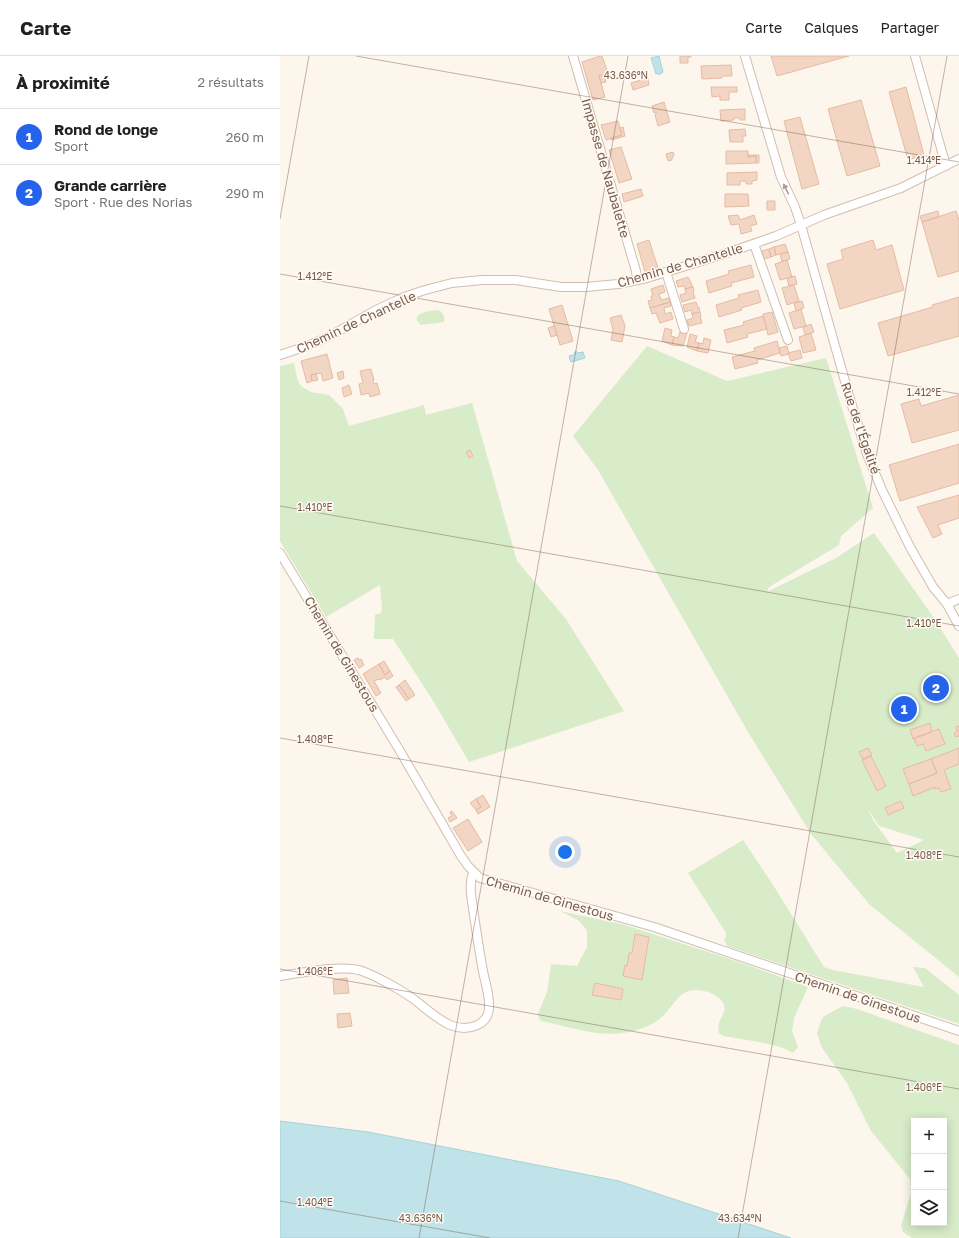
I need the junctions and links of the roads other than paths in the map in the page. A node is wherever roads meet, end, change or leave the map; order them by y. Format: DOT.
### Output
graph roads {
  1 [pos="573,56"];
  2 [pos="745,56"];
  3 [pos="915,56"];
  4 [pos="959,159"];
  5 [pos="946,166"];
  6 [pos="801,225"];
  7 [pos="754,244"];
  8 [pos="666,272"];
  9 [pos="637,280"];
  10 [pos="684,329"];
  11 [pos="788,340"];
  12 [pos="280,355"];
  13 [pos="280,553"];
  14 [pos="959,599"];
  15 [pos="947,604"];
  16 [pos="959,626"];
  17 [pos="473,872"];
  18 [pos="280,976"];
  19 [pos="959,1031"];
  1 -- 9 [label="street, Impasse de Naubalette"];
  6 -- 2 [label="street, Rue de l'Égalité, one-way"];
  3 -- 5 [label="street"];
  4 -- 5 [label="street, Chemin de Chantelle"];
  5 -- 6 [label="street, Chemin de Chantelle"];
  6 -- 7 [label="street, Chemin de Chantelle"];
  6 -- 15 [label="street, Rue de l'Égalité"];
  7 -- 8 [label="street, Chemin de Chantelle"];
  7 -- 11 [label="street"];
  8 -- 9 [label="street, Chemin de Chantelle"];
  8 -- 10 [label="street"];
  9 -- 12 [label="street, Chemin de Chantelle"];
  13 -- 17 [label="street, Chemin de Ginestous"];
  14 -- 15 [label="street"];
  15 -- 16 [label="street, Rue de l'Égalité"];
  17 -- 18 [label="street"];
  17 -- 19 [label="street, Chemin de Ginestous"];
}
